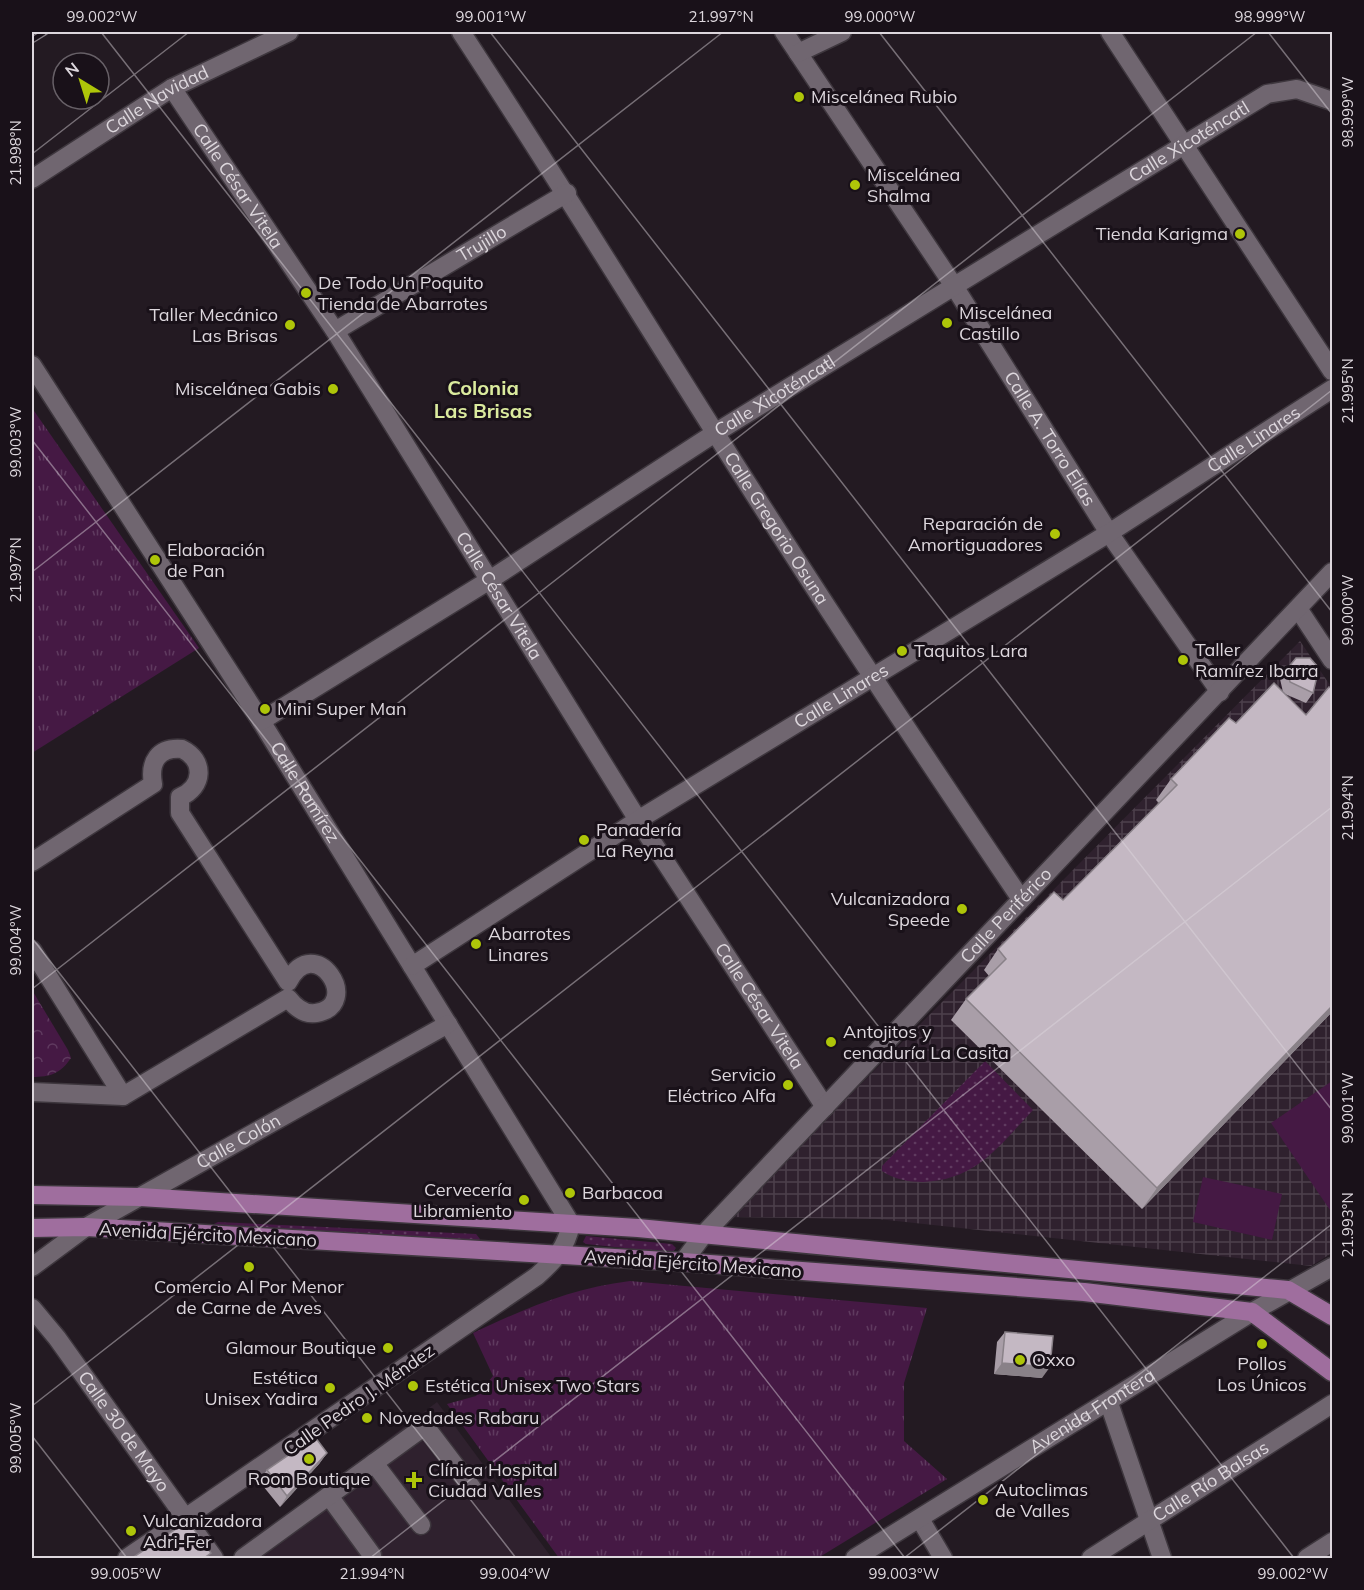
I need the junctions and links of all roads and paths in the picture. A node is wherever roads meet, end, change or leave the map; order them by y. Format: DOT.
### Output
graph roads {
  1 [pos="289,32"];
  2 [pos="461,32"];
  3 [pos="784,32"];
  4 [pos="842,32"];
  5 [pos="1110,32"];
  6 [pos="798,53"];
  7 [pos="172,88"];
  8 [pos="1332,101"];
  9 [pos="1183,144"];
  10 [pos="32,178"];
  11 [pos="567,193"];
  12 [pos="954,286"];
  13 [pos="335,331"];
  14 [pos="32,365"];
  15 [pos="1332,371"];
  16 [pos="1332,389"];
  17 [pos="715,433"];
  18 [pos="1109,533"];
  19 [pos="1332,572"];
  20 [pos="488,581"];
  21 [pos="1299,610"];
  22 [pos="1332,660"];
  23 [pos="872,677"];
  24 [pos="1220,692"];
  25 [pos="261,721"];
  26 [pos="638,820"];
  27 [pos="32,862"];
  28 [pos="1021,898"];
  29 [pos="32,950"];
  30 [pos="412,966"];
  31 [pos="448,1024"];
  32 [pos="32,1092"];
  33 [pos="123,1096"];
  34 [pos="825,1107"];
  35 [pos="32,1195"];
  36 [pos="140,1197"];
  37 [pos="571,1224"];
  38 [pos="86,1227"];
  39 [pos="32,1228"];
  40 [pos="704,1234"];
  41 [pos="560,1256"];
  42 [pos="683,1262"];
  43 [pos="32,1267"];
  44 [pos="1332,1267"];
  45 [pos="1288,1290"];
  46 [pos="32,1308"];
  47 [pos="1330,1310"];
  48 [pos="1252,1312"];
  49 [pos="1332,1372"];
  50 [pos="1108,1403"];
  51 [pos="1332,1404"];
  52 [pos="374,1463"];
  53 [pos="472,1488"];
  54 [pos="329,1496"];
  55 [pos="186,1519"];
  56 [pos="920,1519"];
  57 [pos="1149,1523"];
  58 [pos="421,1525"];
  59 [pos="1332,1542"];
  60 [pos="372,1555"];
  61 [pos="127,1558"];
  62 [pos="214,1558"];
  63 [pos="243,1558"];
  64 [pos="855,1558"];
  65 [pos="943,1558"];
  66 [pos="1090,1558"];
  67 [pos="1162,1558"];
  68 [pos="1307,1558"];
  1 -- 7 [label="street, Calle Navidad"];
  2 -- 11 [label="street, Calle Gregorio Osuna"];
  3 -- 6 [label="street, Calle A. Torro Elías"];
  4 -- 6 [label="street"];
  5 -- 9 [label="street"];
  6 -- 12 [label="street, Calle A. Torro Elías"];
  7 -- 10 [label="street, Calle Navidad"];
  7 -- 13 [label="street, Calle César Vitela"];
  8 -- 9 [label="street, Calle Xicoténcatl"];
  9 -- 12 [label="street, Calle Xicoténcatl"];
  9 -- 15 [label="street"];
  11 -- 13 [label="street, Trujillo"];
  11 -- 17 [label="street, Calle Gregorio Osuna"];
  12 -- 17 [label="street, Calle Xicoténcatl"];
  12 -- 18 [label="street, Calle A. Torro Elías"];
  13 -- 20 [label="street, Calle César Vitela"];
  14 -- 25 [label="street, Calle Ramírez"];
  16 -- 18 [label="street, Calle Linares"];
  17 -- 20 [label="street, Calle Xicoténcatl"];
  17 -- 23 [label="street, Calle Gregorio Osuna"];
  18 -- 23 [label="street, Calle Linares"];
  18 -- 24 [label="street, Calle A. Torro Elías"];
  19 -- 21 [label="street, Calle Periférico"];
  20 -- 25 [label="street, Calle Xicoténcatl"];
  20 -- 26 [label="street, Calle César Vitela"];
  21 -- 22 [label="street"];
  21 -- 24 [label="street, Calle Periférico"];
  23 -- 26 [label="street, Calle Linares"];
  23 -- 28 [label="street, Calle Gregorio Osuna"];
  24 -- 28 [label="street, Calle Periférico"];
  25 -- 30 [label="street, Calle Ramírez"];
  26 -- 30 [label="street, Calle Linares"];
  26 -- 34 [label="street, Calle César Vitela"];
  27 -- 33 [label="street"];
  28 -- 34 [label="street, Calle Periférico"];
  29 -- 33 [label="street"];
  30 -- 31 [label="street, Calle Ramírez"];
  31 -- 36 [label="street, Calle Colón"];
  31 -- 37 [label="street, Calle Ramírez"];
  32 -- 33 [label="street"];
  34 -- 40 [label="street, Calle Periférico"];
  35 -- 36 [label="main road, Avenida Ejército Mexicano"];
  36 -- 37 [label="main road, Avenida Ejército Mexicano"];
  36 -- 38 [label="street, Calle Colón"];
  37 -- 40 [label="main road, Avenida Ejército Mexicano"];
  37 -- 41 [label="street"];
  38 -- 39 [label="main road, Avenida Ejército Mexicano"];
  38 -- 41 [label="main road, Avenida Ejército Mexicano"];
  38 -- 43 [label="street, Calle Colón"];
  40 -- 42 [label="street, Calle Periférico"];
  40 -- 45 [label="main road, Avenida Ejército Mexicano"];
  41 -- 42 [label="main road, Avenida Ejército Mexicano"];
  41 -- 55 [label="street, Calle Pedro J. Méndez"];
  42 -- 48 [label="main road, Avenida Ejército Mexicano"];
  44 -- 45 [label="street, Avenida Frontera"];
  45 -- 47 [label="main road, Avenida Ejército Mexicano"];
  45 -- 48 [label="street, Avenida Frontera"];
  46 -- 55 [label="street, Calle 30 de Mayo"];
  48 -- 49 [label="main road"];
  48 -- 50 [label="street, Avenida Frontera"];
  50 -- 56 [label="street, Avenida Frontera"];
  50 -- 57 [label="street"];
  51 -- 57 [label="street, Calle Río Balsas"];
  52 -- 53 [label="street"];
  52 -- 54 [label="street"];
  52 -- 58 [label="street"];
  54 -- 60 [label="street"];
  54 -- 63 [label="street"];
  55 -- 61 [label="street, Calle Pedro J. Méndez"];
  55 -- 62 [label="street, Calle 30 de Mayo"];
  56 -- 64 [label="street, Avenida Frontera"];
  56 -- 65 [label="street"];
  57 -- 66 [label="street, Calle Río Balsas"];
  57 -- 67 [label="street"];
  59 -- 68 [label="street"];
}
